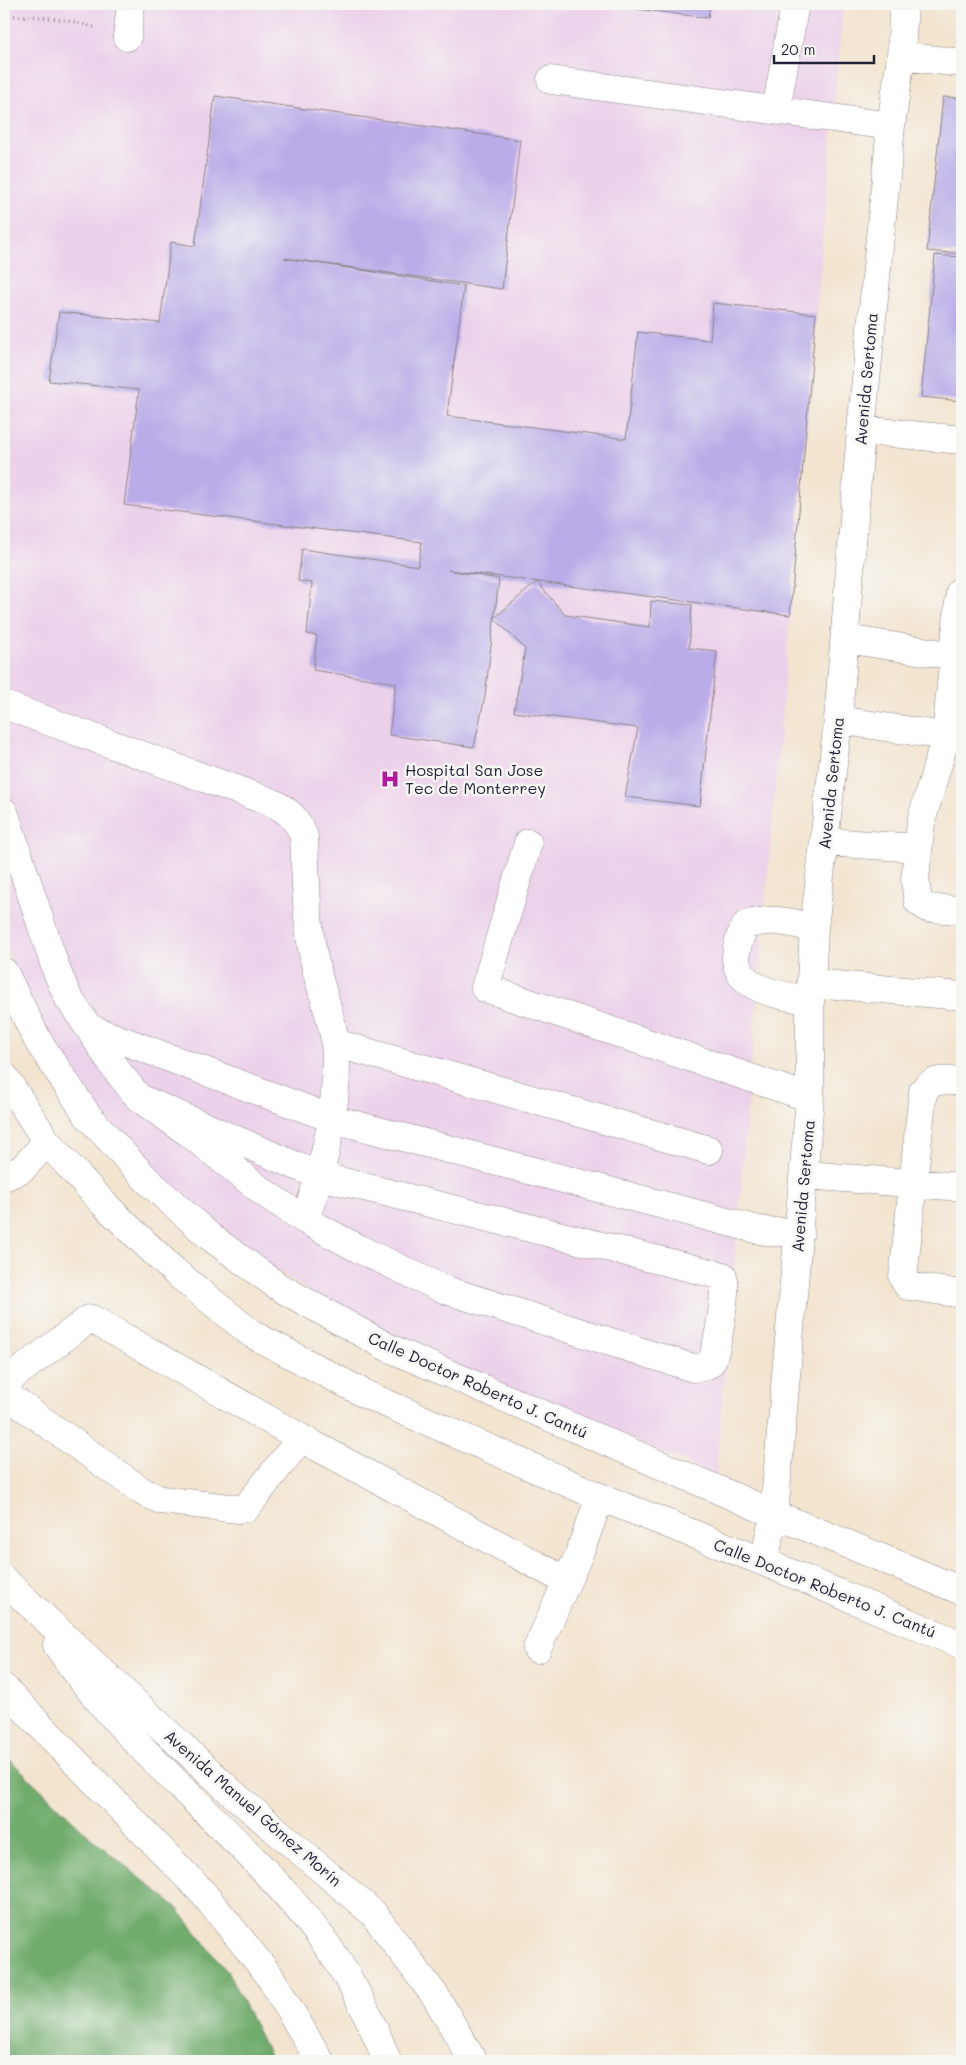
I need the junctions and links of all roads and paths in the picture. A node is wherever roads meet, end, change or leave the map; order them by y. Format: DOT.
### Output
graph roads {
  1 [pos="131,4"];
  2 [pos="795,4"];
  3 [pos="904,4"];
  4 [pos="4,16"];
  5 [pos="127,37"];
  6 [pos="901,56"];
  7 [pos="962,63"];
  8 [pos="551,80"];
  9 [pos="776,110"];
  10 [pos="890,126"];
  11 [pos="861,430"];
  12 [pos="962,440"];
  13 [pos="962,590"];
  14 [pos="846,639"];
  15 [pos="955,656"];
  16 [pos="5,711"];
  17 [pos="838,720"];
  18 [pos="946,736"];
  19 [pos="4,812"];
  20 [pos="824,842"];
  21 [pos="528,843"];
  22 [pos="918,848"];
  23 [pos="962,910"];
  24 [pos="814,928"];
  25 [pos="4,972"];
  26 [pos="811,991"];
  27 [pos="962,996"];
  28 [pos="89,1028"];
  29 [pos="335,1043"];
  30 [pos="4,1076"];
  31 [pos="962,1082"];
  32 [pos="139,1098"];
  33 [pos="810,1098"];
  34 [pos="333,1119"];
  35 [pos="47,1142"];
  36 [pos="709,1150"];
  37 [pos="805,1175"];
  38 [pos="320,1176"];
  39 [pos="4,1177"];
  40 [pos="913,1184"];
  41 [pos="962,1187"];
  42 [pos="305,1220"];
  43 [pos="800,1232"];
  44 [pos="962,1294"];
  45 [pos="4,1383"];
  46 [pos="4,1393"];
  47 [pos="301,1438"];
  48 [pos="600,1497"];
  49 [pos="774,1514"];
  50 [pos="764,1562"];
  51 [pos="4,1580"];
  52 [pos="566,1581"];
  53 [pos="962,1591"];
  54 [pos="32,1607"];
  55 [pos="962,1645"];
  56 [pos="537,1649"];
  57 [pos="4,1688"];
  58 [pos="320,2061"];
  59 [pos="387,2061"];
  60 [pos="472,2061"];
  1 -- 5 [label="main road"];
  2 -- 9 [label="main road"];
  3 -- 6 [label="main road, Avenida Sertoma"];
  4 -- 5 [label="path"];
  6 -- 7 [label="main road"];
  6 -- 10 [label="main road, Avenida Sertoma"];
  8 -- 9 [label="main road"];
  9 -- 10 [label="main road"];
  10 -- 11 [label="main road, Avenida Sertoma"];
  11 -- 12 [label="main road"];
  11 -- 14 [label="main road, Avenida Sertoma"];
  13 -- 15 [label="main road"];
  14 -- 15 [label="main road"];
  14 -- 17 [label="main road, Avenida Sertoma"];
  15 -- 18 [label="main road"];
  16 -- 29 [label="main road"];
  17 -- 18 [label="main road"];
  17 -- 20 [label="main road, Avenida Sertoma"];
  18 -- 22 [label="main road"];
  19 -- 28 [label="main road"];
  20 -- 22 [label="main road"];
  20 -- 24 [label="main road, Avenida Sertoma"];
  21 -- 33 [label="main road"];
  22 -- 23 [label="main road"];
  24 -- 26 [label="main road, Avenida Sertoma"];
  24 -- 26 [label="main road"];
  25 -- 49 [label="main road, Calle Doctor Roberto J. Cantú"];
  26 -- 27 [label="main road"];
  26 -- 33 [label="main road, Avenida Sertoma"];
  28 -- 32 [label="main road"];
  28 -- 34 [label="main road"];
  29 -- 34 [label="main road"];
  29 -- 36 [label="main road"];
  30 -- 35 [label="main road, Calle Doctor Roberto J. Cantú"];
  31 -- 40 [label="main road"];
  32 -- 38 [label="main road"];
  32 -- 42 [label="main road"];
  33 -- 37 [label="main road, Avenida Sertoma"];
  34 -- 38 [label="main road"];
  34 -- 43 [label="main road"];
  35 -- 39 [label="main road"];
  35 -- 48 [label="main road, Calle Doctor Roberto J. Cantú"];
  37 -- 40 [label="main road"];
  37 -- 43 [label="main road, Avenida Sertoma"];
  38 -- 42 [label="main road"];
  38 -- 42 [label="main road"];
  40 -- 41 [label="main road"];
  40 -- 44 [label="main road"];
  43 -- 49 [label="main road, Avenida Sertoma"];
  45 -- 47 [label="main road"];
  46 -- 47 [label="main road"];
  47 -- 52 [label="main road"];
  48 -- 50 [label="main road, Calle Doctor Roberto J. Cantú"];
  48 -- 52 [label="main road"];
  49 -- 50 [label="main road, Avenida Sertoma"];
  49 -- 53 [label="main road, Calle Doctor Roberto J. Cantú"];
  50 -- 55 [label="main road, Calle Doctor Roberto J. Cantú"];
  51 -- 54 [label="main road, Avenida Manuel Gómez Morín"];
  52 -- 56 [label="main road"];
  54 -- 59 [label="main road"];
  54 -- 60 [label="main road, Avenida Manuel Gómez Morín"];
  57 -- 58 [label="main road"];
}
